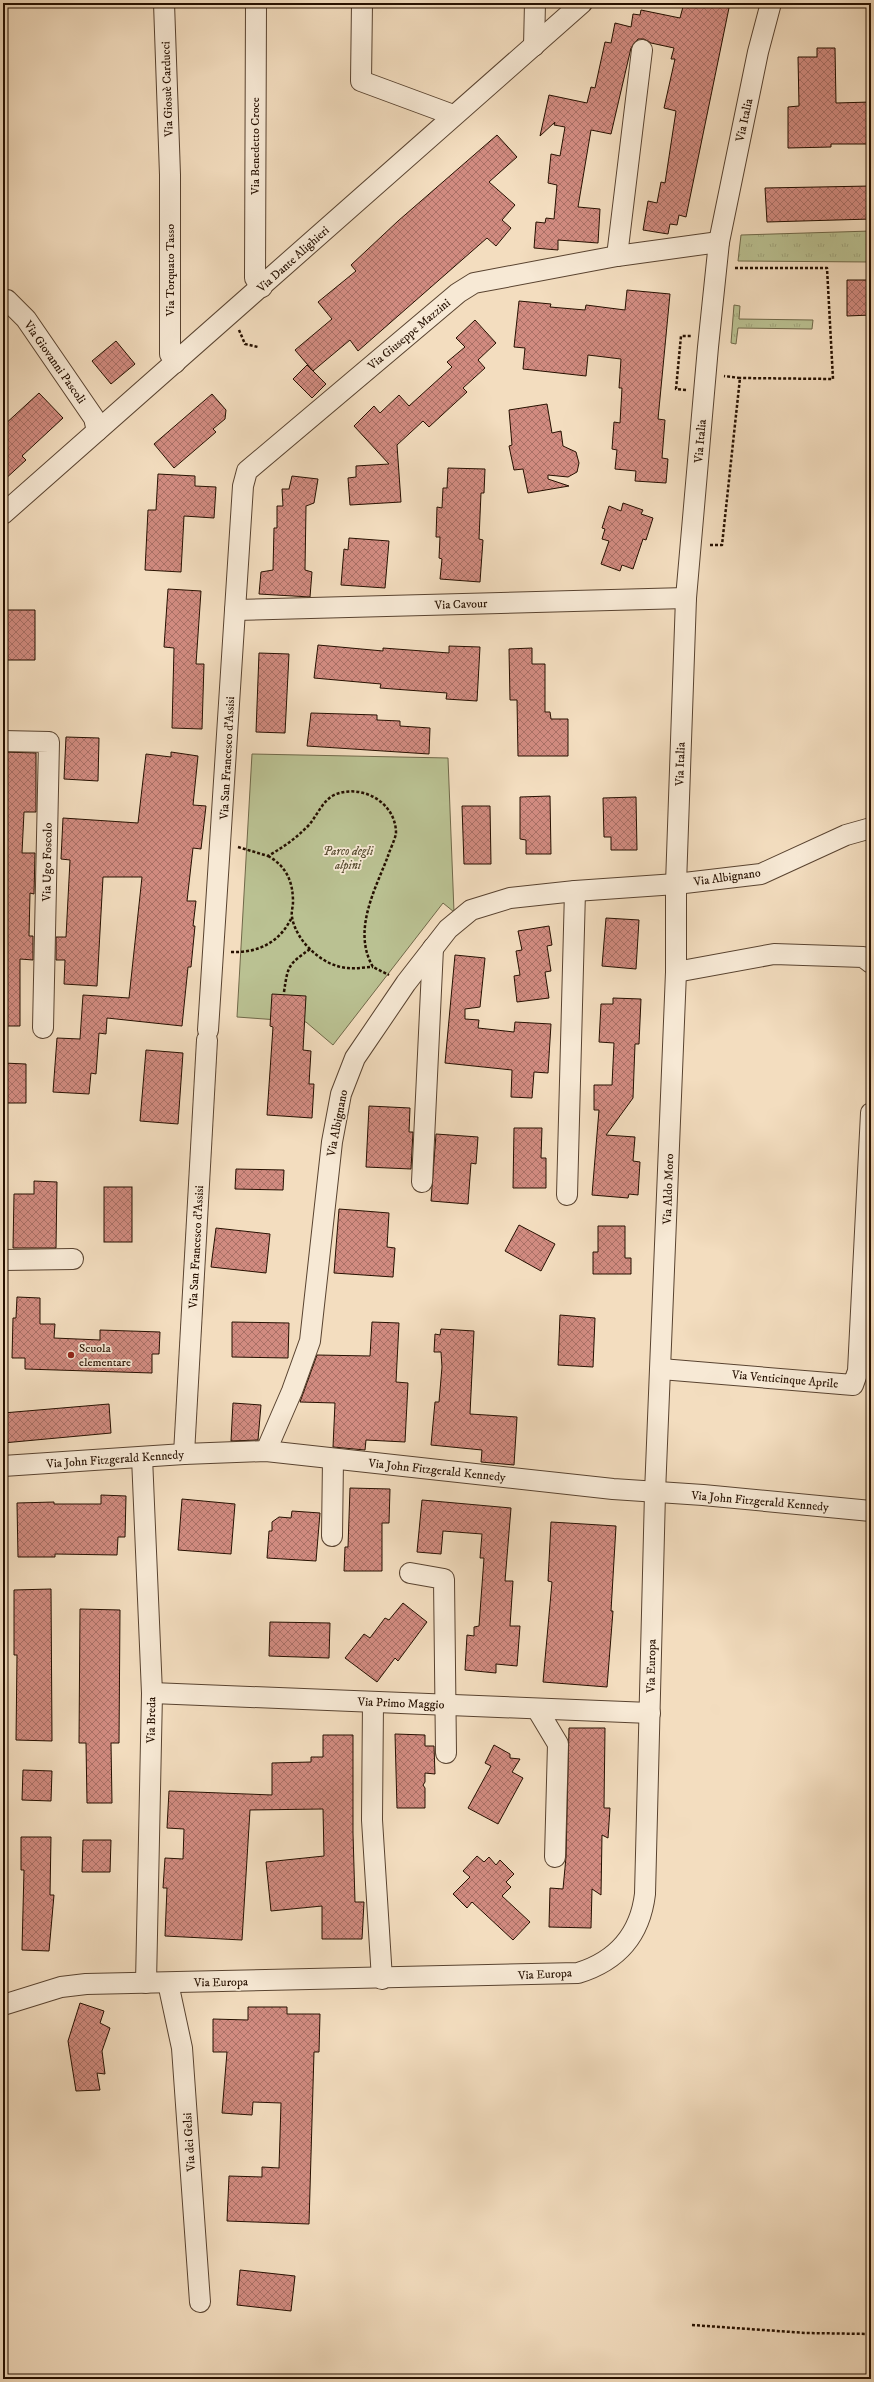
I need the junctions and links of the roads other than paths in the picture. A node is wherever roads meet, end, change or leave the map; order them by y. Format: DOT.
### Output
graph roads {
  1 [pos="164,3"];
  2 [pos="256,3"];
  3 [pos="362,3"];
  4 [pos="534,3"];
  5 [pos="582,3"];
  6 [pos="771,3"];
  7 [pos="534,46"];
  8 [pos="642,50"];
  9 [pos="453,115"];
  10 [pos="170,175"];
  11 [pos="719,242"];
  12 [pos="617,256"];
  13 [pos="262,287"];
  14 [pos="3,300"];
  15 [pos="175,364"];
  16 [pos="97,431"];
  17 [pos="243,486"];
  18 [pos="3,514"];
  19 [pos="686,598"];
  20 [pos="235,610"];
  21 [pos="3,741"];
  22 [pos="871,828"];
  23 [pos="676,884"];
  24 [pos="575,891"];
  25 [pos="434,948"];
  26 [pos="871,963"];
  27 [pos="676,972"];
  28 [pos="43,1028"];
  29 [pos="871,1113"];
  30 [pos="422,1182"];
  31 [pos="567,1196"];
  32 [pos="73,1259"];
  33 [pos="3,1260"];
  34 [pos="661,1369"];
  35 [pos="266,1451"];
  36 [pos="184,1454"];
  37 [pos="142,1456"];
  38 [pos="333,1459"];
  39 [pos="3,1466"];
  40 [pos="655,1493"];
  41 [pos="871,1511"];
  42 [pos="332,1536"];
  43 [pos="410,1573"];
  44 [pos="152,1693"];
  45 [pos="373,1702"];
  46 [pos="445,1705"];
  47 [pos="537,1709"];
  48 [pos="650,1713"];
  49 [pos="446,1753"];
  50 [pos="555,1857"];
  51 [pos="382,1979"];
  52 [pos="168,1983"];
  53 [pos="146,1984"];
  54 [pos="3,2005"];
  55 [pos="200,2302"];
  1 -- 10 [label="street, Via Giosuè Carducci"];
  2 -- 13 [label="street, Via Benedetto Croce"];
  3 -- 9 [label="street"];
  4 -- 7 [label="street"];
  5 -- 7 [label="street, Via Dante Alighieri"];
  6 -- 11 [label="street, Via Italia"];
  7 -- 9 [label="street, Via Dante Alighieri"];
  8 -- 12 [label="street"];
  9 -- 13 [label="street, Via Dante Alighieri"];
  10 -- 15 [label="street, Via Torquato Tasso"];
  11 -- 12 [label="street, Via Giuseppe Mazzini"];
  11 -- 19 [label="street, Via Italia"];
  12 -- 17 [label="street, Via Giuseppe Mazzini"];
  13 -- 15 [label="street, Via Dante Alighieri"];
  14 -- 16 [label="street, Via Giovanni Pascoli"];
  15 -- 16 [label="street, Via Dante Alighieri"];
  16 -- 18 [label="street, Via Dante Alighieri"];
  17 -- 20 [label="street, Via San Francesco d'Assisi"];
  19 -- 20 [label="street, Via Cavour"];
  19 -- 23 [label="street, Via Italia"];
  20 -- 36 [label="street, Via San Francesco d'Assisi"];
  21 -- 28 [label="street, Via Ugo Foscolo"];
  22 -- 23 [label="street, Via Albignano"];
  23 -- 24 [label="street, Via Albignano"];
  23 -- 27 [label="street, Via Aldo Moro"];
  24 -- 25 [label="street, Via Albignano"];
  24 -- 31 [label="street"];
  25 -- 30 [label="street"];
  25 -- 35 [label="street, Via Albignano"];
  26 -- 27 [label="street"];
  27 -- 34 [label="street, Via Aldo Moro"];
  29 -- 34 [label="street, Via Venticinque Aprile"];
  32 -- 33 [label="street"];
  34 -- 40 [label="street, Via Aldo Moro"];
  35 -- 36 [label="street, Via John Fitzgerald Kennedy"];
  35 -- 38 [label="street, Via John Fitzgerald Kennedy"];
  36 -- 37 [label="street, Via John Fitzgerald Kennedy"];
  37 -- 39 [label="street, Via John Fitzgerald Kennedy"];
  37 -- 44 [label="street, Via Breda"];
  38 -- 40 [label="street, Via John Fitzgerald Kennedy"];
  38 -- 42 [label="street"];
  40 -- 41 [label="street, Via John Fitzgerald Kennedy"];
  40 -- 48 [label="street, Via Europa"];
  43 -- 46 [label="street"];
  44 -- 45 [label="street, Via Primo Maggio"];
  44 -- 53 [label="street, Via Breda"];
  45 -- 46 [label="street, Via Primo Maggio"];
  45 -- 51 [label="street"];
  46 -- 47 [label="street, Via Primo Maggio"];
  46 -- 49 [label="street"];
  47 -- 48 [label="street, Via Primo Maggio"];
  47 -- 50 [label="street"];
  48 -- 51 [label="street, Via Europa"];
  51 -- 52 [label="street, Via Europa"];
  52 -- 53 [label="street, Via Europa"];
  52 -- 55 [label="street, Via dei Gelsi"];
  53 -- 54 [label="street, Via Europa"];
}
